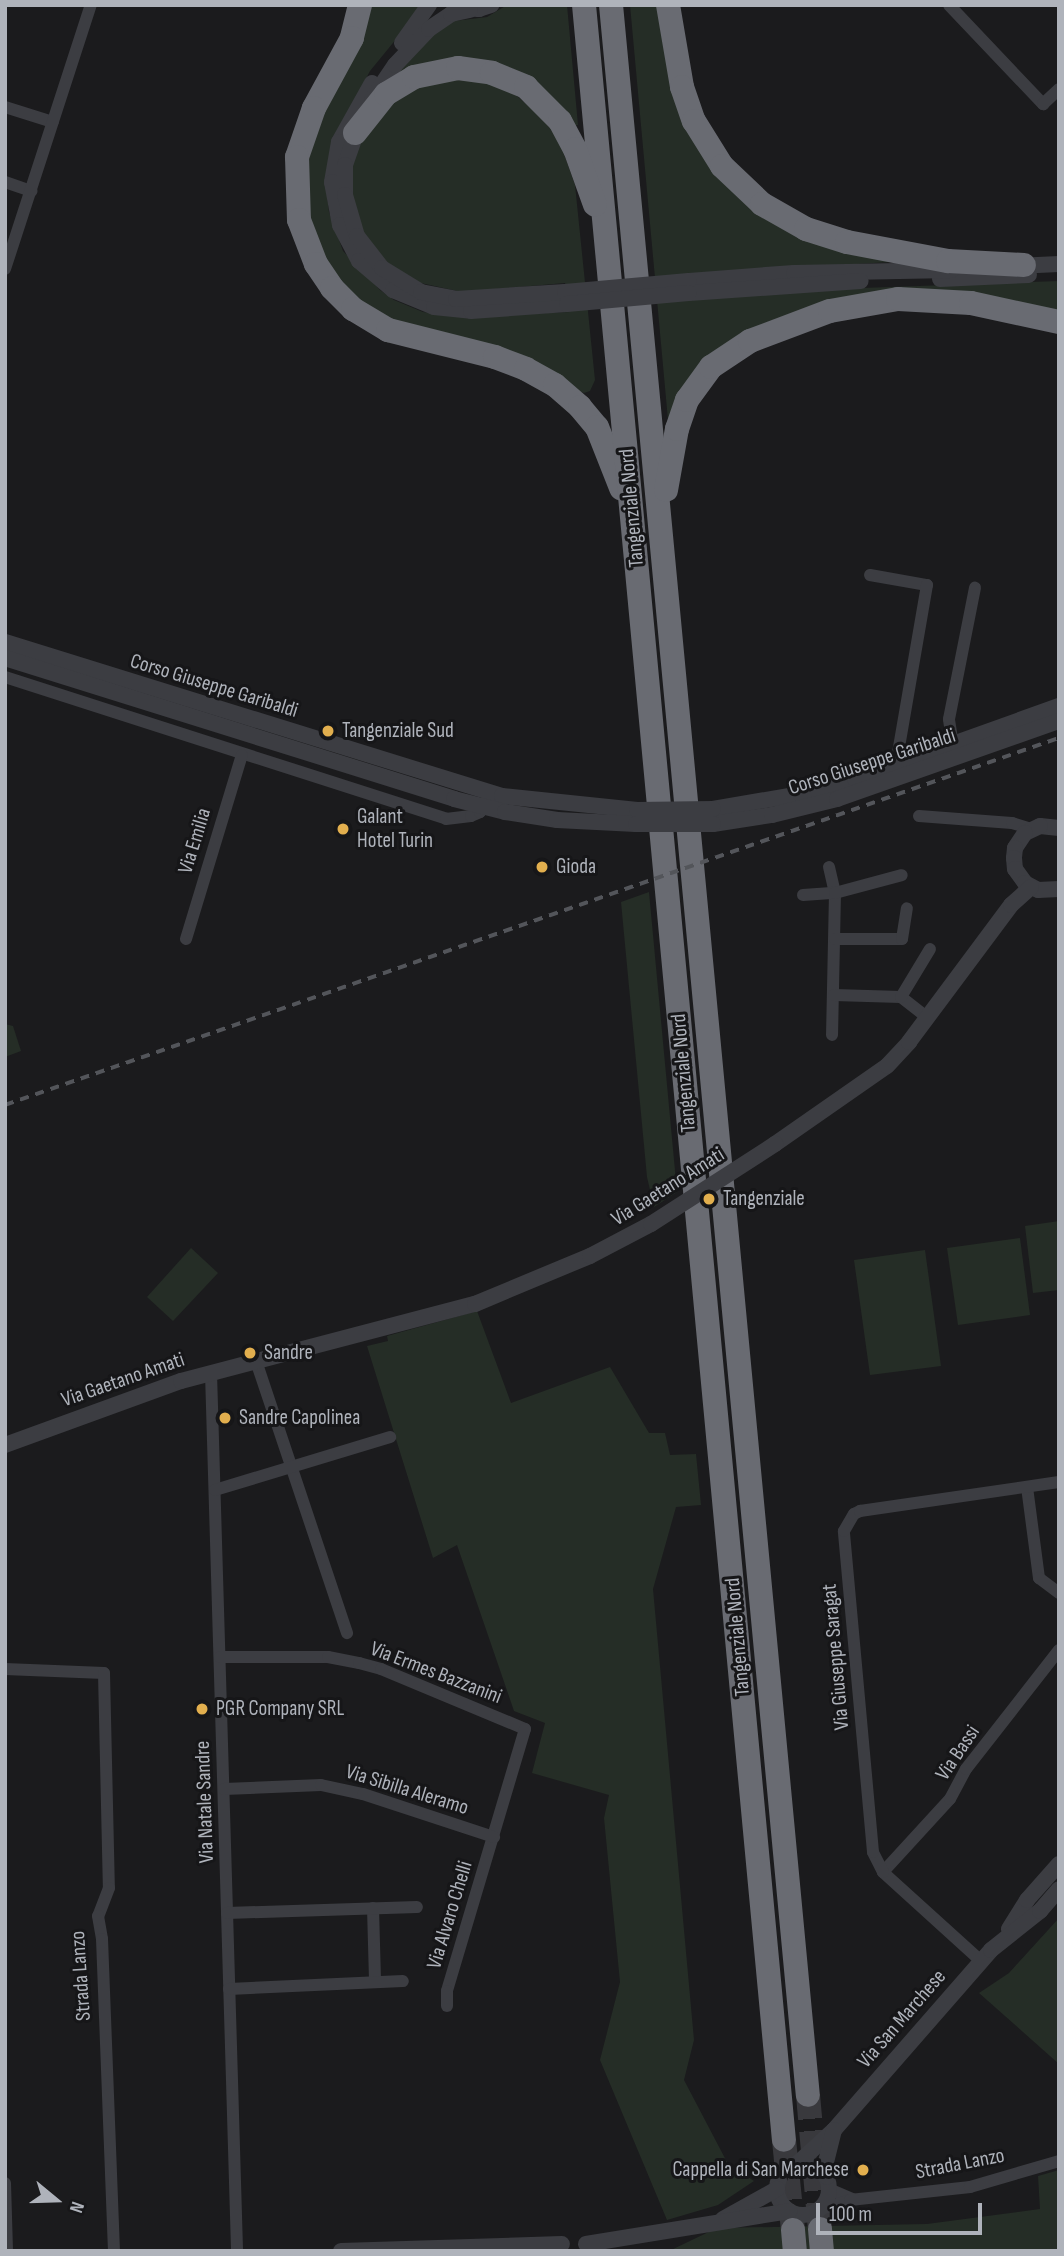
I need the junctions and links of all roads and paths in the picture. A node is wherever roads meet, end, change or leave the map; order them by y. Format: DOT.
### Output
graph roads {
  1 [pos="91,5"];
  2 [pos="360,5"];
  3 [pos="429,5"];
  4 [pos="491,5"];
  5 [pos="584,5"];
  6 [pos="611,5"];
  7 [pos="668,5"];
  8 [pos="949,5"];
  9 [pos="462,7"];
  10 [pos="1059,89"];
  11 [pos="5,107"];
  12 [pos="53,122"];
  13 [pos="355,133"];
  14 [pos="5,182"];
  15 [pos="31,191"];
  16 [pos="605,230"];
  17 [pos="1059,264"];
  18 [pos="1024,265"];
  19 [pos="5,269"];
  20 [pos="1059,273"];
  21 [pos="689,287"];
  22 [pos="566,298"];
  23 [pos="1059,324"];
  24 [pos="633,518"];
  25 [pos="660,522"];
  26 [pos="870,575"];
  27 [pos="975,588"];
  28 [pos="5,642"];
  29 [pos="5,658"];
  30 [pos="5,677"];
  31 [pos="1059,706"];
  32 [pos="1059,721"];
  33 [pos="953,745"];
  34 [pos="242,755"];
  35 [pos="896,765"];
  36 [pos="487,800"];
  37 [pos="713,816"];
  38 [pos="919,816"];
  39 [pos="1059,828"];
  40 [pos="1026,834"];
  41 [pos="829,867"];
  42 [pos="902,875"];
  43 [pos="1026,883"];
  44 [pos="1059,889"];
  45 [pos="835,893"];
  46 [pos="803,895"];
  47 [pos="907,908"];
  48 [pos="186,939"];
  49 [pos="835,939"];
  50 [pos="930,949"];
  51 [pos="834,995"];
  52 [pos="901,997"];
  53 [pos="928,1018"];
  54 [pos="832,1035"];
  55 [pos="256,1361"];
  56 [pos="211,1373"];
  57 [pos="390,1437"];
  58 [pos="5,1445"];
  59 [pos="292,1467"];
  60 [pos="1059,1482"];
  61 [pos="1027,1487"];
  62 [pos="215,1490"];
  63 [pos="1059,1593"];
  64 [pos="348,1633"];
  65 [pos="1059,1650"];
  66 [pos="220,1657"];
  67 [pos="5,1669"];
  68 [pos="224,1789"];
  69 [pos="494,1837"];
  70 [pos="1059,1864"];
  71 [pos="883,1872"];
  72 [pos="1059,1889"];
  73 [pos="417,1907"];
  74 [pos="373,1908"];
  75 [pos="227,1913"];
  76 [pos="1004,1937"];
  77 [pos="981,1961"];
  78 [pos="375,1981"];
  79 [pos="403,1981"];
  80 [pos="229,1989"];
  81 [pos="447,2006"];
  82 [pos="808,2095"];
  83 [pos="834,2130"];
  84 [pos="784,2140"];
  85 [pos="1059,2161"];
  86 [pos="797,2164"];
  87 [pos="5,2183"];
  88 [pos="828,2183"];
  89 [pos="777,2189"];
  90 [pos="868,2200"];
  91 [pos="712,2225"];
  92 [pos="821,2233"];
  93 [pos="793,2234"];
  94 [pos="654,2235"];
  95 [pos="561,2247"];
  96 [pos="587,2247"];
  97 [pos="7,2251"];
  98 [pos="114,2251"];
  99 [pos="237,2251"];
  100 [pos="341,2251"];
  101 [pos="609,2251"];
  1 -- 12 [label="street"];
  2 -- 24 [label="highway"];
  3 -- 22 [label="street"];
  4 -- 9 [label="street"];
  5 -- 16 [label="highway, Tangenziale Nord"];
  6 -- 25 [label="highway, Tangenziale Nord"];
  7 -- 18 [label="highway"];
  8 -- 10 [label="street"];
  9 -- 13 [label="street"];
  11 -- 12 [label="street"];
  12 -- 15 [label="street"];
  13 -- 16 [label="highway"];
  13 -- 22 [label="street"];
  14 -- 15 [label="street"];
  15 -- 19 [label="street"];
  16 -- 24 [label="highway, Tangenziale Nord"];
  17 -- 18 [label="street"];
  18 -- 21 [label="street"];
  20 -- 21 [label="street"];
  21 -- 22 [label="street, bridge"];
  23 -- 25 [label="highway"];
  24 -- 84 [label="highway, Tangenziale Nord"];
  25 -- 82 [label="highway, Tangenziale Nord"];
  26 -- 35 [label="street"];
  27 -- 33 [label="street"];
  28 -- 36 [label="street, Corso Giuseppe Garibaldi"];
  29 -- 36 [label="street, Corso Giuseppe Garibaldi"];
  30 -- 34 [label="street"];
  31 -- 33 [label="street, Corso Giuseppe Garibaldi"];
  32 -- 37 [label="street, Corso Giuseppe Garibaldi"];
  33 -- 35 [label="street, Corso Giuseppe Garibaldi"];
  34 -- 36 [label="street"];
  34 -- 48 [label="street, Via Emilia"];
  35 -- 37 [label="street, Corso Giuseppe Garibaldi"];
  36 -- 37 [label="street, Corso Giuseppe Garibaldi, bridge"];
  38 -- 40 [label="street"];
  39 -- 40 [label="street"];
  40 -- 43 [label="street"];
  41 -- 45 [label="street"];
  42 -- 45 [label="street"];
  43 -- 44 [label="street"];
  43 -- 53 [label="street, Via Gaetano Amati"];
  45 -- 46 [label="street"];
  45 -- 49 [label="street"];
  47 -- 49 [label="street"];
  49 -- 51 [label="street"];
  50 -- 52 [label="street"];
  51 -- 52 [label="street"];
  51 -- 54 [label="street"];
  52 -- 53 [label="street"];
  53 -- 55 [label="street, Via Gaetano Amati, bridge"];
  55 -- 56 [label="street, Via Gaetano Amati"];
  55 -- 59 [label="street"];
  56 -- 58 [label="street, Via Gaetano Amati"];
  56 -- 62 [label="street, Via Natale Sandre"];
  57 -- 59 [label="street"];
  59 -- 62 [label="street"];
  59 -- 64 [label="street"];
  60 -- 61 [label="street, Via Giuseppe Saragat"];
  61 -- 63 [label="street"];
  61 -- 71 [label="street, Via Giuseppe Saragat"];
  62 -- 66 [label="street, Via Natale Sandre"];
  65 -- 71 [label="street, Via Bassi"];
  66 -- 68 [label="street, Via Natale Sandre"];
  66 -- 69 [label="street, Via Ermes Bazzanini"];
  67 -- 98 [label="street, Strada Lanzo"];
  68 -- 69 [label="street, Via Sibilla Aleramo"];
  68 -- 75 [label="street, Via Natale Sandre"];
  69 -- 81 [label="street, Via Alvaro Chelli"];
  70 -- 76 [label="street, Via San Marchese"];
  71 -- 77 [label="street, Via Giuseppe Saragat"];
  72 -- 76 [label="street, Via San Marchese"];
  73 -- 74 [label="street"];
  74 -- 75 [label="street"];
  74 -- 78 [label="street"];
  75 -- 80 [label="street"];
  76 -- 77 [label="street, Via San Marchese"];
  77 -- 83 [label="street, Via San Marchese"];
  78 -- 79 [label="street"];
  78 -- 80 [label="street"];
  80 -- 99 [label="street"];
  83 -- 86 [label="street, Via San Marchese"];
  83 -- 88 [label="street, Via San Marchese"];
  85 -- 90 [label="street, Strada Lanzo"];
  86 -- 88 [label="street"];
  86 -- 89 [label="street, Via San Marchese"];
  87 -- 97 [label="street"];
  88 -- 90 [label="street, Strada Lanzo"];
  88 -- 92 [label="street, Via San Marchese"];
  89 -- 91 [label="street"];
  89 -- 93 [label="street"];
  90 -- 92 [label="street, Strada Lanzo"];
  91 -- 93 [label="street"];
  91 -- 94 [label="street"];
  92 -- 93 [label="street"];
  94 -- 96 [label="street"];
  94 -- 101 [label="street"];
  95 -- 96 [label="street"];
  95 -- 100 [label="street"];
}
